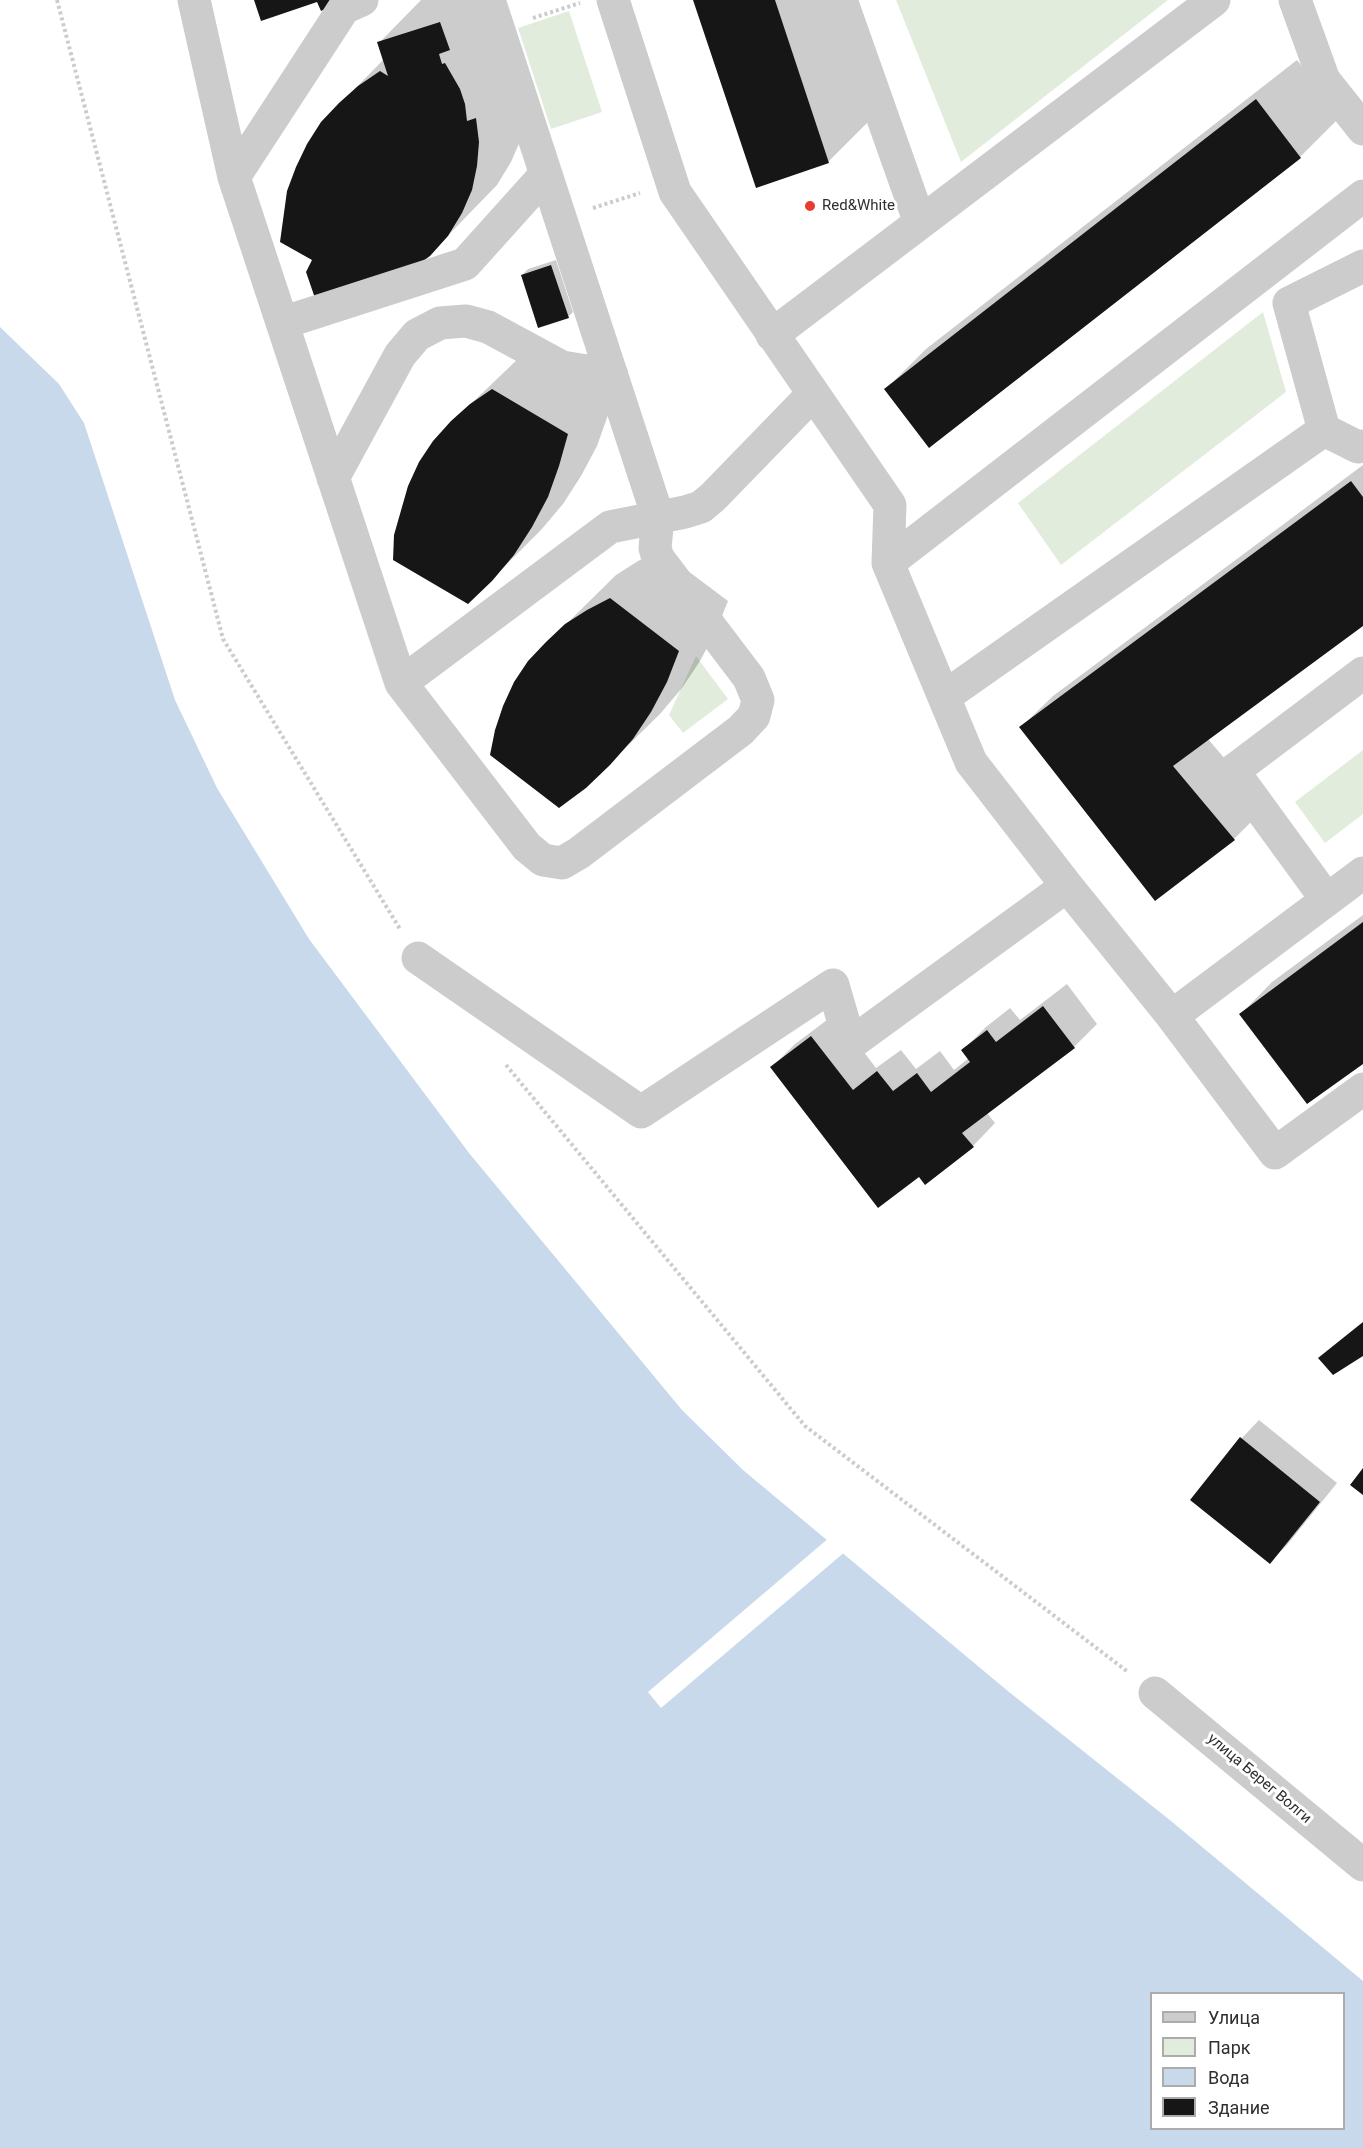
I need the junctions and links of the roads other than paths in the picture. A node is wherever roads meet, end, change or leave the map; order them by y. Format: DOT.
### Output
graph roads {
  1 [pos="194,0"];
  2 [pos="362,0"];
  3 [pos="489,0"];
  4 [pos="612,0"];
  5 [pos="841,0"];
  6 [pos="1214,0"];
  7 [pos="1295,0"];
  8 [pos="1363,129"];
  9 [pos="546,174"];
  10 [pos="234,177"];
  11 [pos="1363,196"];
  12 [pos="920,223"];
  13 [pos="1363,266"];
  14 [pos="282,323"];
  15 [pos="772,335"];
  16 [pos="612,375"];
  17 [pos="813,394"];
  18 [pos="1324,430"];
  19 [pos="1363,446"];
  20 [pos="333,478"];
  21 [pos="658,517"];
  22 [pos="888,563"];
  23 [pos="1363,673"];
  24 [pos="401,682"];
  25 [pos="944,698"];
  26 [pos="1363,873"];
  27 [pos="1068,886"];
  28 [pos="1327,900"];
  29 [pos="418,958"];
  30 [pos="1172,1016"];
  31 [pos="1363,1089"];
  32 [pos="1155,1692"];
  33 [pos="1363,1864"];
  1 -- 10 [label="street"];
  2 -- 10 [label="street"];
  3 -- 9 [label="street"];
  4 -- 15 [label="street"];
  5 -- 12 [label="street"];
  6 -- 12 [label="street"];
  7 -- 8 [label="street"];
  9 -- 14 [label="street"];
  9 -- 16 [label="street"];
  10 -- 14 [label="street"];
  11 -- 22 [label="street"];
  12 -- 15 [label="street"];
  13 -- 18 [label="street"];
  14 -- 20 [label="street"];
  15 -- 17 [label="street"];
  16 -- 20 [label="street"];
  16 -- 21 [label="street"];
  17 -- 21 [label="street"];
  17 -- 22 [label="street"];
  18 -- 19 [label="street"];
  18 -- 25 [label="street"];
  20 -- 24 [label="street"];
  21 -- 24 [label="street"];
  21 -- 24 [label="street"];
  22 -- 25 [label="street"];
  23 -- 28 [label="street"];
  25 -- 27 [label="street"];
  26 -- 28 [label="street"];
  27 -- 29 [label="street"];
  27 -- 30 [label="street"];
  28 -- 30 [label="street"];
  30 -- 31 [label="street"];
  32 -- 33 [label="street, улица Берег Волги"];
}
